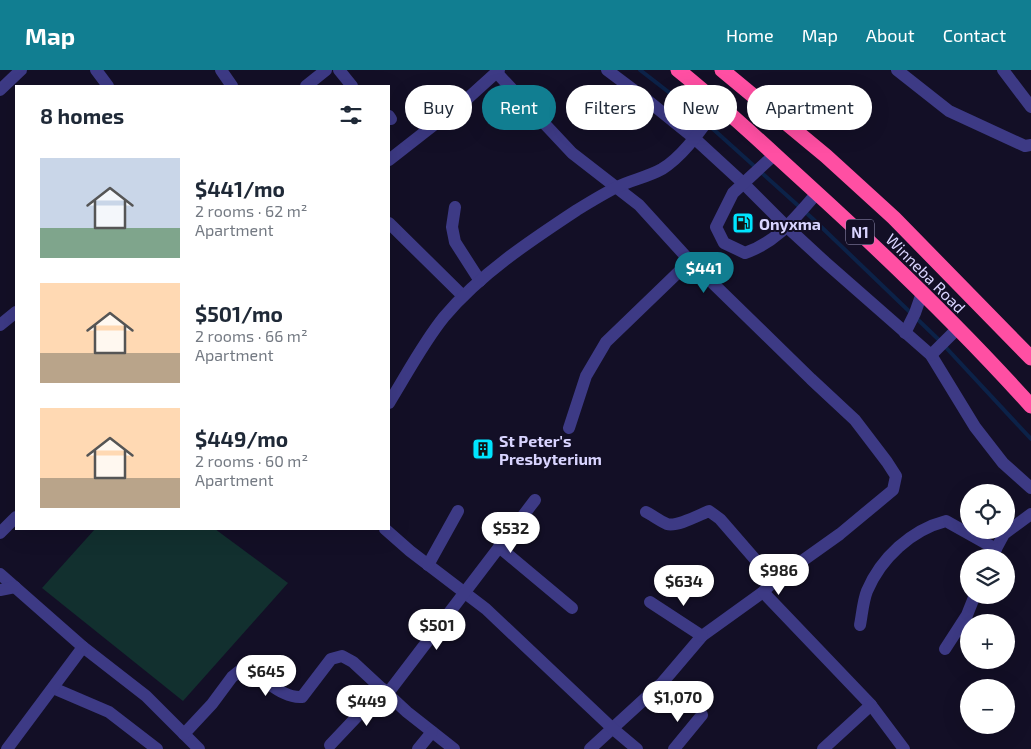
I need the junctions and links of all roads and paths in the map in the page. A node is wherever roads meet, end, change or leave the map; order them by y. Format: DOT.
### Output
graph roads {
  1 [pos="21,70"];
  2 [pos="96,70"];
  3 [pos="221,70"];
  4 [pos="326,70"];
  5 [pos="339,70"];
  6 [pos="607,70"];
  7 [pos="678,70"];
  8 [pos="722,70"];
  9 [pos="897,70"];
  10 [pos="1003,70"];
  11 [pos="498,71"];
  12 [pos="107,85"];
  13 [pos="231,85"];
  14 [pos="307,85"];
  15 [pos="351,85"];
  16 [pos="697,85"];
  17 [pos="0,90"];
  18 [pos="1031,107"];
  19 [pos="737,119"];
  20 [pos="700,130"];
  21 [pos="694,138"];
  22 [pos="1031,145"];
  23 [pos="775,154"];
  24 [pos="390,159"];
  25 [pos="743,183"];
  26 [pos="617,187"];
  27 [pos="817,193"];
  28 [pos="455,207"];
  29 [pos="390,224"];
  30 [pos="787,227"];
  31 [pos="690,261"];
  32 [pos="480,281"];
  33 [pos="922,293"];
  34 [pos="463,296"];
  35 [pos="15,313"];
  36 [pos="0,325"];
  37 [pos="957,329"];
  38 [pos="905,333"];
  39 [pos="931,356"];
  40 [pos="1030,356"];
  41 [pos="390,401"];
  42 [pos="1031,406"];
  43 [pos="569,428"];
  44 [pos="1031,488"];
  45 [pos="535,500"];
  46 [pos="458,511"];
  47 [pos="646,512"];
  48 [pos="1031,514"];
  49 [pos="15,519"];
  50 [pos="386,530"];
  51 [pos="0,534"];
  52 [pos="499,547"];
  53 [pos="987,549"];
  54 [pos="995,549"];
  55 [pos="428,565"];
  56 [pos="0,574"];
  57 [pos="774,581"];
  58 [pos="15,587"];
  59 [pos="0,590"];
  60 [pos="465,592"];
  61 [pos="763,592"];
  62 [pos="650,602"];
  63 [pos="971,604"];
  64 [pos="572,608"];
  65 [pos="860,625"];
  66 [pos="702,636"];
  67 [pos="83,647"];
  68 [pos="945,649"];
  69 [pos="53,688"];
  70 [pos="385,691"];
  71 [pos="871,705"];
  72 [pos="702,715"];
  73 [pos="612,728"];
  74 [pos="432,732"];
  75 [pos="184,734"];
  76 [pos="330,745"];
  77 [pos="7,749"];
  78 [pos="157,749"];
  79 [pos="199,749"];
  80 [pos="418,749"];
  81 [pos="454,749"];
  82 [pos="590,749"];
  83 [pos="637,749"];
  84 [pos="674,749"];
  85 [pos="823,749"];
  86 [pos="904,749"];
  1 -- 17 [label="street"];
  2 -- 12 [label="street"];
  3 -- 13 [label="street"];
  4 -- 14 [label="street"];
  5 -- 15 [label="street"];
  6 -- 21 [label="street"];
  7 -- 16 [label="highway, Winneba Road / N1"];
  8 -- 40 [label="highway, Winneba Road / N1"];
  9 -- 22 [label="street"];
  10 -- 18 [label="street"];
  11 -- 24 [label="street"];
  11 -- 26 [label="street"];
  19 -- 23 [label="highway, Winneba Road / N1"];
  20 -- 21 [label="street"];
  21 -- 25 [label="street"];
  21 -- 26 [label="street"];
  23 -- 25 [label="street"];
  23 -- 27 [label="highway, Winneba Road / N1"];
  25 -- 30 [label="street"];
  25 -- 30 [label="street"];
  26 -- 31 [label="street"];
  26 -- 32 [label="street"];
  27 -- 30 [label="street"];
  27 -- 33 [label="highway, Winneba Road / N1"];
  28 -- 32 [label="street"];
  29 -- 34 [label="street"];
  30 -- 38 [label="street"];
  31 -- 43 [label="street"];
  31 -- 57 [label="street"];
  32 -- 34 [label="street"];
  33 -- 37 [label="highway, Winneba Road / N1"];
  33 -- 38 [label="street"];
  34 -- 41 [label="street"];
  35 -- 36 [label="street"];
  37 -- 39 [label="street"];
  37 -- 42 [label="highway, Winneba Road / N1"];
  38 -- 39 [label="street"];
  39 -- 44 [label="street"];
  45 -- 52 [label="street"];
  46 -- 55 [label="street"];
  47 -- 57 [label="street"];
  48 -- 54 [label="street"];
  49 -- 51 [label="street"];
  50 -- 55 [label="street"];
  52 -- 60 [label="street"];
  52 -- 64 [label="street"];
  53 -- 65 [label="street"];
  55 -- 60 [label="street"];
  56 -- 58 [label="street"];
  57 -- 61 [label="street"];
  58 -- 59 [label="street"];
  58 -- 67 [label="street"];
  60 -- 70 [label="street"];
  60 -- 73 [label="street"];
  61 -- 66 [label="street"];
  61 -- 71 [label="street"];
  62 -- 66 [label="street"];
  63 -- 68 [label="street"];
  66 -- 73 [label="street"];
  67 -- 69 [label="street"];
  67 -- 75 [label="street"];
  69 -- 77 [label="street"];
  69 -- 78 [label="street"];
  70 -- 74 [label="street"];
  70 -- 75 [label="street"];
  70 -- 76 [label="street"];
  71 -- 85 [label="street"];
  71 -- 86 [label="street"];
  72 -- 84 [label="street"];
  73 -- 82 [label="street"];
  73 -- 83 [label="street"];
  74 -- 80 [label="street"];
  74 -- 81 [label="street"];
  75 -- 79 [label="street"];
}
